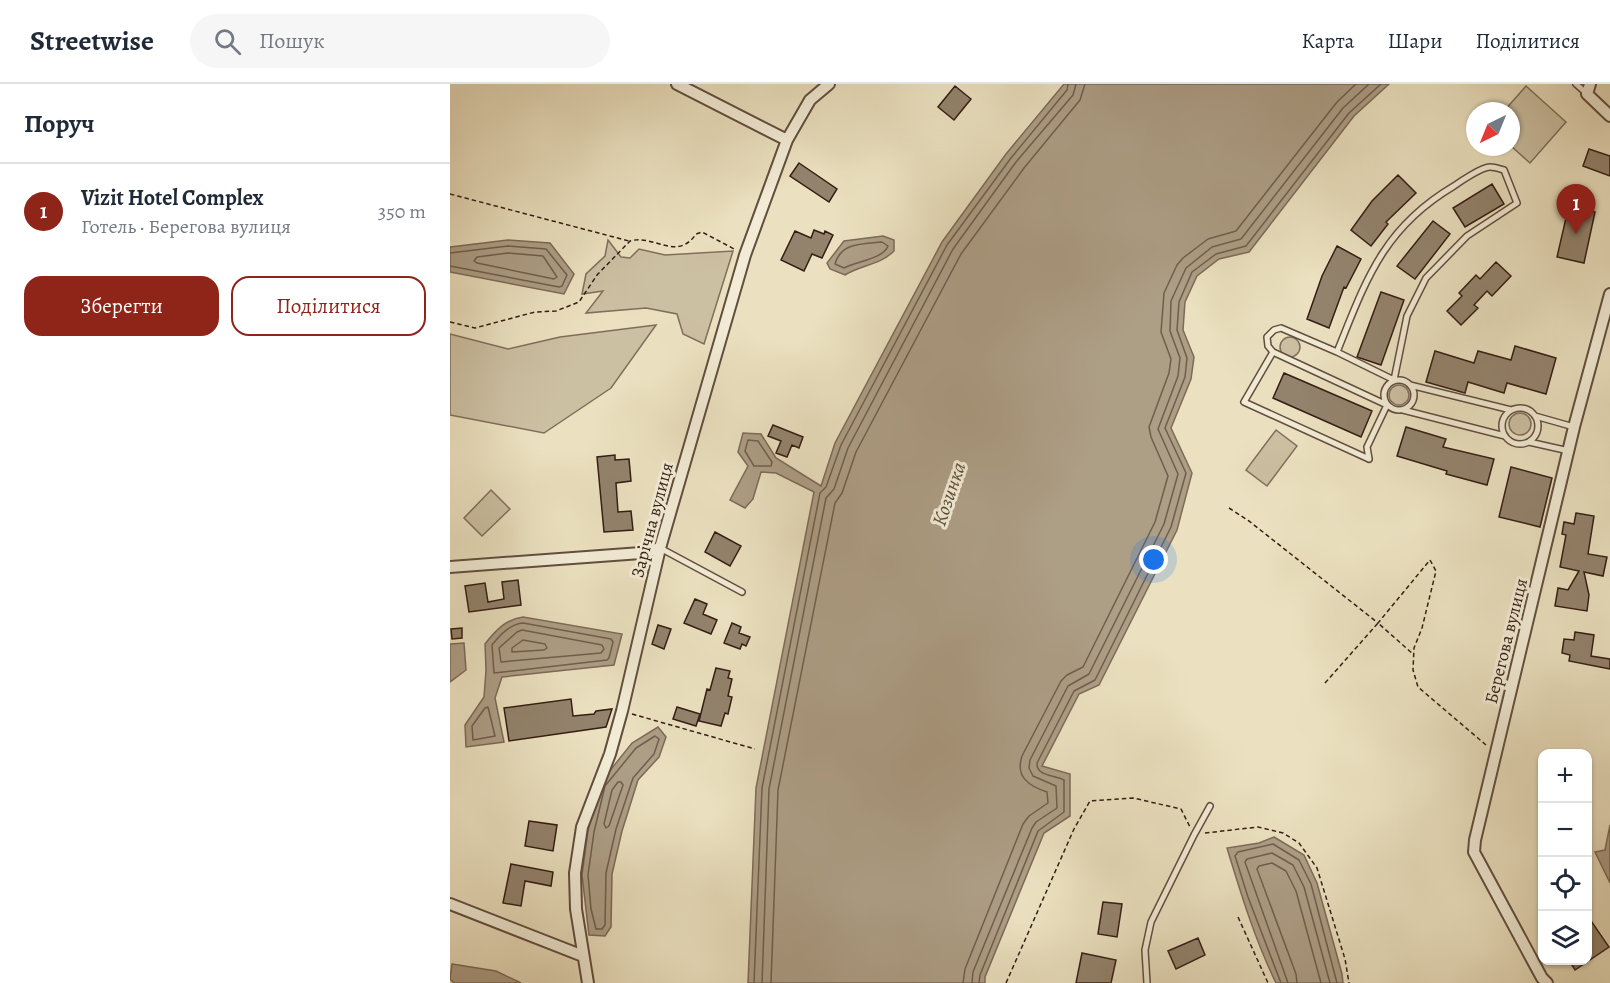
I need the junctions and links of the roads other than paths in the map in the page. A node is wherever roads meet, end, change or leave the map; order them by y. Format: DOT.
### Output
graph roads {
  1 [pos="677,84"];
  2 [pos="829,84"];
  3 [pos="1576,84"];
  4 [pos="1589,89"];
  5 [pos="1610,116"];
  6 [pos="787,140"];
  7 [pos="1610,294"];
  8 [pos="1273,352"];
  9 [pos="1337,352"];
  10 [pos="1394,380"];
  11 [pos="1410,385"];
  12 [pos="1387,405"];
  13 [pos="1402,410"];
  14 [pos="1511,410"];
  15 [pos="1535,416"];
  16 [pos="1574,427"];
  17 [pos="1505,436"];
  18 [pos="1529,442"];
  19 [pos="1569,451"];
  20 [pos="660,548"];
  21 [pos="450,567"];
  22 [pos="742,592"];
  23 [pos="1210,806"];
  24 [pos="450,904"];
  25 [pos="583,956"];
  26 [pos="588,983"];
  27 [pos="1147,983"];
  28 [pos="1547,983"];
  1 -- 6 [label="street"];
  2 -- 6 [label="street, Зарічна вулиця"];
  3 -- 4 [label="lane"];
  4 -- 5 [label="street"];
  6 -- 20 [label="street, Зарічна вулиця"];
  7 -- 16 [label="street, Берегова вулиця"];
  8 -- 9 [label="lane"];
  8 -- 12 [label="lane"];
  8 -- 12 [label="lane"];
  9 -- 10 [label="lane"];
  9 -- 10 [label="lane"];
  10 -- 11 [label="lane"];
  10 -- 12 [label="lane"];
  11 -- 13 [label="lane"];
  11 -- 14 [label="lane"];
  12 -- 13 [label="lane"];
  13 -- 17 [label="lane"];
  14 -- 15 [label="lane"];
  14 -- 17 [label="lane"];
  15 -- 16 [label="lane"];
  15 -- 18 [label="lane"];
  16 -- 19 [label="street, Берегова вулиця"];
  17 -- 18 [label="lane"];
  18 -- 19 [label="lane"];
  19 -- 28 [label="street, Берегова вулиця"];
  20 -- 21 [label="street"];
  20 -- 22 [label="lane"];
  20 -- 25 [label="street, Зарічна вулиця"];
  23 -- 27 [label="lane"];
  24 -- 25 [label="street"];
  25 -- 26 [label="street, Зарічна вулиця"];
}
